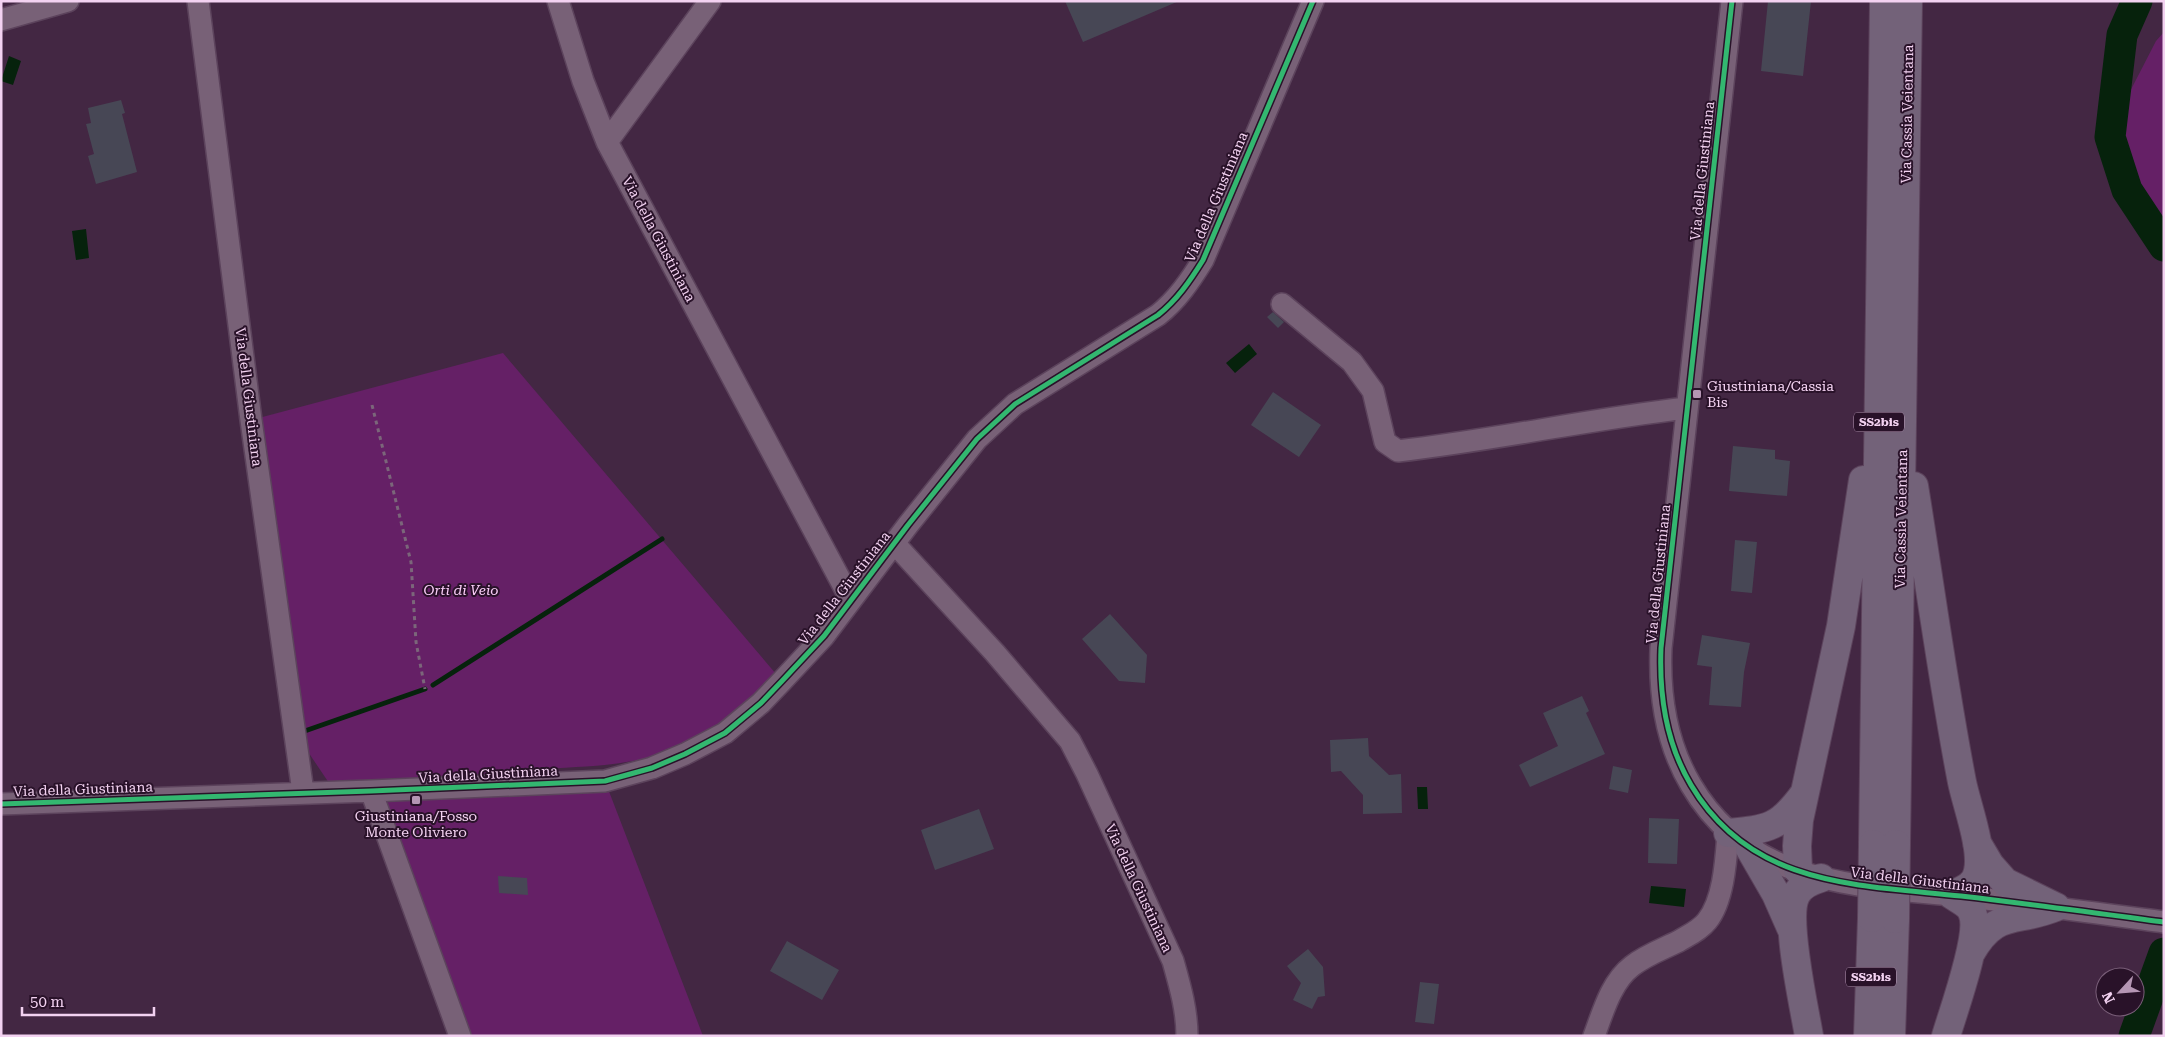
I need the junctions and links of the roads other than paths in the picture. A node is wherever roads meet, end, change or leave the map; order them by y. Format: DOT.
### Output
graph roads {
  1 [pos="68,1"];
  2 [pos="198,1"];
  3 [pos="558,1"];
  4 [pos="710,1"];
  5 [pos="1313,1"];
  6 [pos="1732,1"];
  7 [pos="1884,1"];
  8 [pos="1908,1"];
  9 [pos="1,20"];
  10 [pos="607,142"];
  11 [pos="1282,304"];
  12 [pos="1880,390"];
  13 [pos="1687,408"];
  14 [pos="1902,412"];
  15 [pos="894,543"];
  16 [pos="851,600"];
  17 [pos="371,791"];
  18 [pos="303,792"];
  19 [pos="1804,794"];
  20 [pos="1,804"];
  21 [pos="1728,833"];
  22 [pos="1976,840"];
  23 [pos="1885,844"];
  24 [pos="1750,849"];
  25 [pos="1809,874"];
  26 [pos="1952,895"];
  27 [pos="2056,907"];
  28 [pos="1884,919"];
  29 [pos="2164,922"];
  30 [pos="1792,930"];
  31 [pos="1970,954"];
  32 [pos="460,1036"];
  33 [pos="1187,1036"];
  34 [pos="1594,1036"];
  35 [pos="1808,1036"];
  36 [pos="1868,1036"];
  37 [pos="1891,1036"];
  38 [pos="1946,1036"];
  1 -- 9 [label="street"];
  2 -- 18 [label="street, Via della Giustiniana"];
  3 -- 10 [label="street, Via della Giustiniana"];
  4 -- 10 [label="street"];
  5 -- 15 [label="street, Via della Giustiniana"];
  6 -- 13 [label="street, Via della Giustiniana"];
  7 -- 12 [label="highway, Via Cassia Veientana / SS2bis"];
  8 -- 14 [label="highway, Via Cassia Veientana / SS2bis"];
  10 -- 16 [label="street, Via della Giustiniana"];
  11 -- 13 [label="street"];
  12 -- 19 [label="highway"];
  12 -- 23 [label="highway, Via Cassia Veientana / SS2bis"];
  13 -- 21 [label="street, Via della Giustiniana"];
  14 -- 22 [label="highway"];
  14 -- 23 [label="highway, Via Cassia Veientana / SS2bis"];
  15 -- 16 [label="street, Via della Giustiniana"];
  15 -- 33 [label="street, Via della Giustiniana"];
  16 -- 17 [label="street, Via della Giustiniana"];
  17 -- 18 [label="street, Via della Giustiniana"];
  17 -- 32 [label="street"];
  18 -- 20 [label="street, Via della Giustiniana"];
  19 -- 21 [label="highway"];
  19 -- 25 [label="highway"];
  21 -- 24 [label="street, Via della Giustiniana"];
  21 -- 34 [label="street"];
  22 -- 26 [label="highway"];
  22 -- 27 [label="highway"];
  23 -- 28 [label="highway, Via Cassia Veientana / SS2bis, bridge"];
  24 -- 25 [label="street, Via della Giustiniana"];
  24 -- 30 [label="highway"];
  25 -- 26 [label="street, Via della Giustiniana"];
  25 -- 30 [label="highway"];
  26 -- 27 [label="street, Via della Giustiniana"];
  26 -- 31 [label="highway"];
  27 -- 29 [label="street, Via della Giustiniana"];
  27 -- 31 [label="highway"];
  28 -- 36 [label="highway, Via Cassia Veientana / SS2bis"];
  28 -- 37 [label="highway, Via Cassia Veientana / SS2bis"];
  30 -- 35 [label="highway"];
  31 -- 38 [label="highway"];
}
